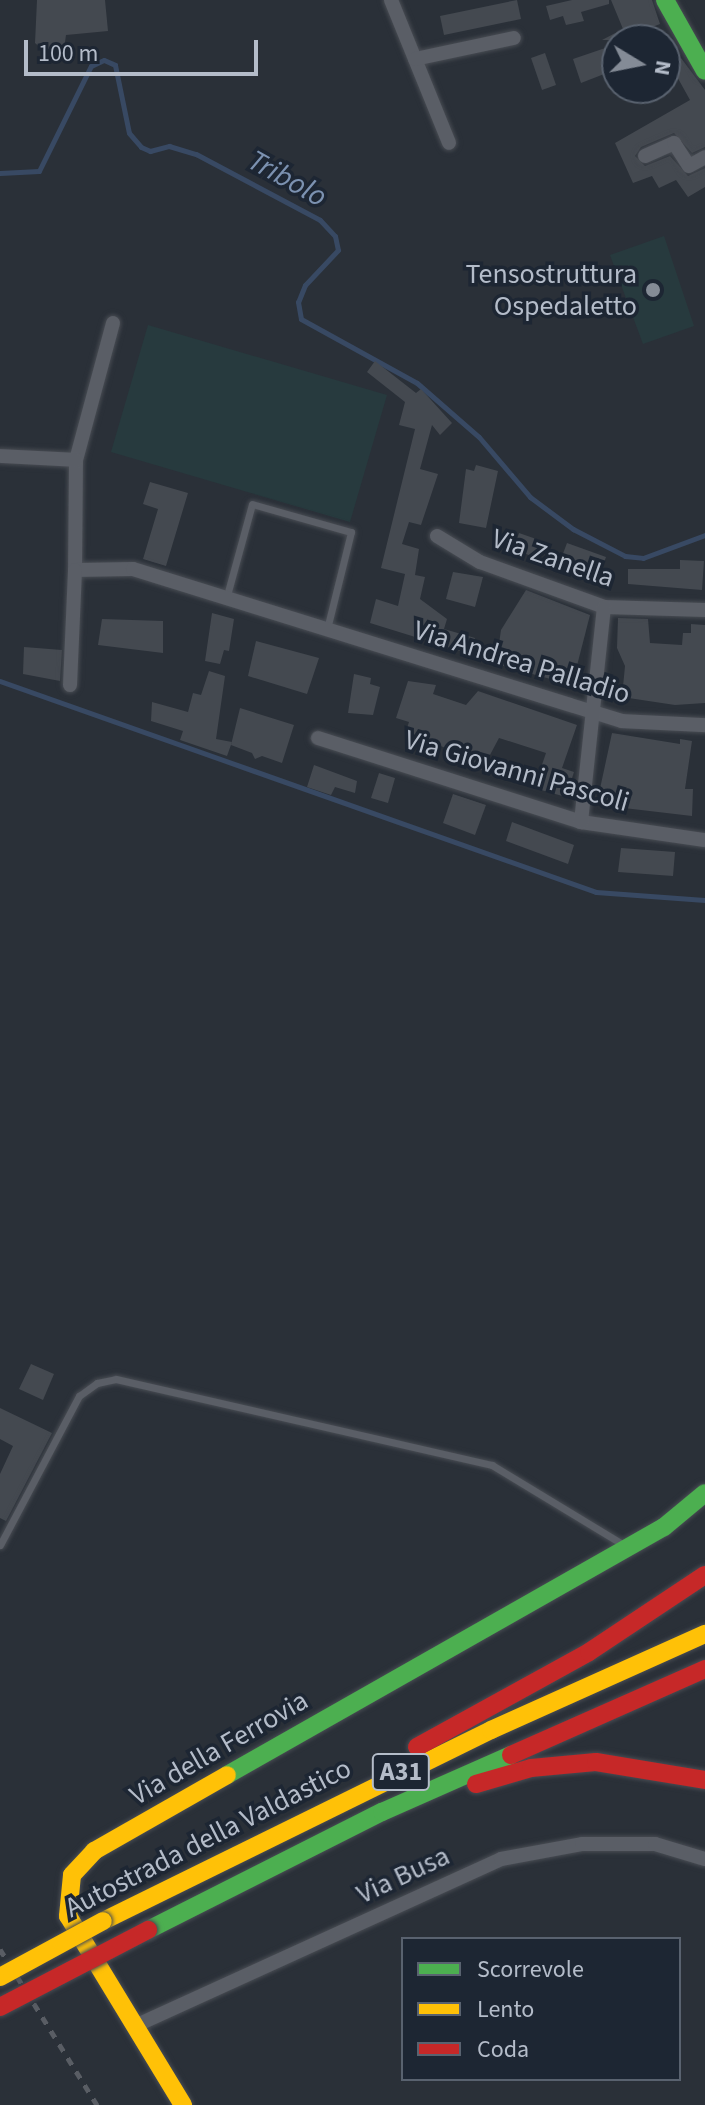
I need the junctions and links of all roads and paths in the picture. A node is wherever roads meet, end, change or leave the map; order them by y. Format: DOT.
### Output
graph roads {
  1 [pos="391,0"];
  2 [pos="665,0"];
  3 [pos="514,38"];
  4 [pos="415,59"];
  5 [pos="705,71"];
  6 [pos="449,143"];
  7 [pos="645,156"];
  8 [pos="705,157"];
  9 [pos="113,323"];
  10 [pos="0,456"];
  11 [pos="76,460"];
  12 [pos="437,536"];
  13 [pos="75,570"];
  14 [pos="226,599"];
  15 [pos="604,607"];
  16 [pos="705,610"];
  17 [pos="327,630"];
  18 [pos="70,685"];
  19 [pos="591,713"];
  20 [pos="705,725"];
  21 [pos="318,738"];
  22 [pos="581,822"];
  23 [pos="705,840"];
  24 [pos="705,1493"];
  25 [pos="0,1545"];
  26 [pos="628,1547"];
  27 [pos="705,1575"];
  28 [pos="705,1634"];
  29 [pos="705,1669"];
  30 [pos="705,1780"];
  31 [pos="705,1859"];
  32 [pos="283,1861"];
  33 [pos="168,1888"];
  34 [pos="0,1977"];
  35 [pos="0,2007"];
  36 [pos="137,2025"];
  37 [pos="183,2105"];
  1 -- 4 [label="street"];
  2 -- 5 [label="main road"];
  3 -- 4 [label="street"];
  4 -- 6 [label="street"];
  7 -- 8 [label="street"];
  9 -- 11 [label="street"];
  10 -- 11 [label="street"];
  11 -- 13 [label="street"];
  12 -- 15 [label="street, Via Zanella"];
  13 -- 14 [label="street, Via Andrea Palladio"];
  13 -- 18 [label="street"];
  14 -- 17 [label="street, Via Andrea Palladio"];
  14 -- 17 [label="lane"];
  15 -- 16 [label="street, Via Zanella"];
  15 -- 19 [label="street"];
  17 -- 19 [label="street, Via Andrea Palladio"];
  19 -- 20 [label="street, Via Andrea Palladio"];
  19 -- 22 [label="street"];
  21 -- 22 [label="street, Via Giovanni Pascoli"];
  22 -- 23 [label="street, Via Giovanni Pascoli"];
  24 -- 26 [label="main road, Via della Ferrovia"];
  25 -- 26 [label="lane"];
  26 -- 36 [label="main road, Via della Ferrovia"];
  27 -- 33 [label="main road, A31"];
  28 -- 33 [label="main road, Autostrada della Valdastico / A31"];
  29 -- 32 [label="main road, Autostrada della Valdastico / A31"];
  30 -- 32 [label="main road, A31"];
  31 -- 36 [label="street, Via Busa"];
  32 -- 35 [label="main road, Autostrada della Valdastico / A31, bridge"];
  33 -- 34 [label="main road, Autostrada della Valdastico / A31, bridge"];
  36 -- 37 [label="main road, Via della Ferrovia"];
}
